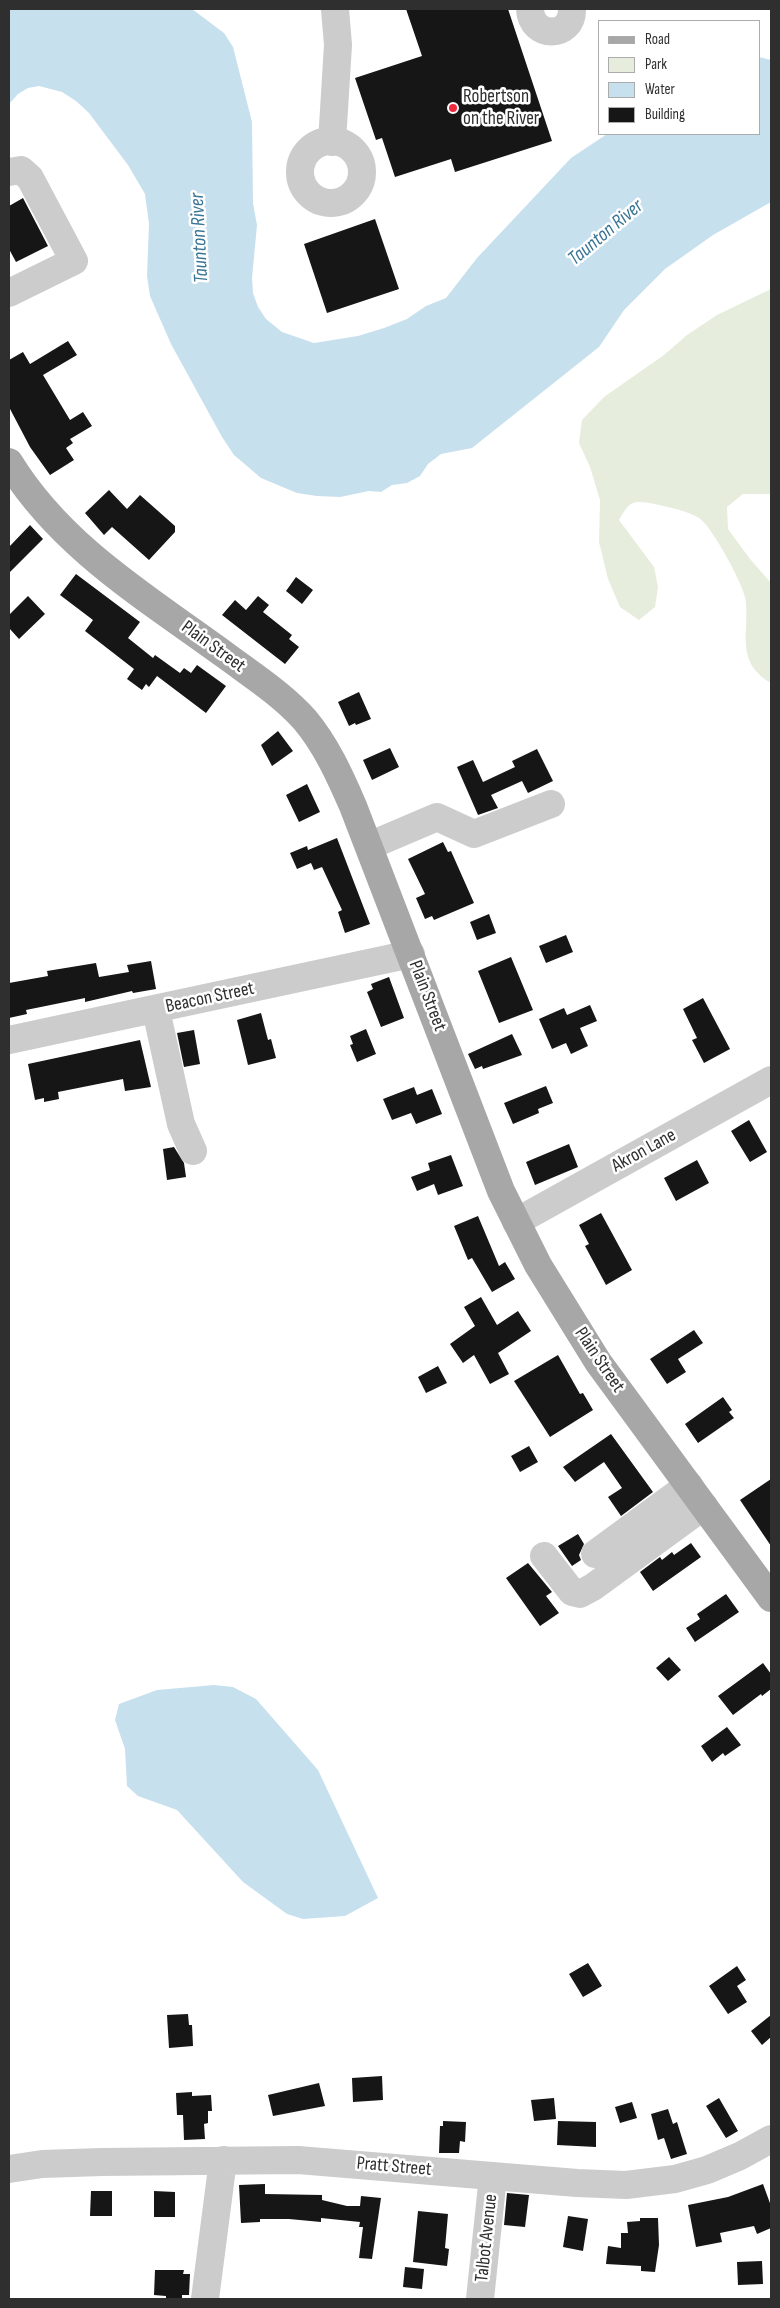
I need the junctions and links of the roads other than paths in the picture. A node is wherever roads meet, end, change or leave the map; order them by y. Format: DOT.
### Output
graph roads {
  1 [pos="335,9"];
  2 [pos="530,9"];
  3 [pos="572,9"];
  4 [pos="332,142"];
  5 [pos="9,172"];
  6 [pos="9,293"];
  7 [pos="9,462"];
  8 [pos="551,804"];
  9 [pos="369,846"];
  10 [pos="411,954"];
  11 [pos="156,1010"];
  12 [pos="9,1040"];
  13 [pos="771,1080"];
  14 [pos="193,1151"];
  15 [pos="516,1222"];
  16 [pos="696,1495"];
  17 [pos="595,1554"];
  18 [pos="544,1556"];
  19 [pos="771,1598"];
  20 [pos="771,2139"];
  21 [pos="223,2160"];
  22 [pos="9,2169"];
  23 [pos="493,2176"];
  24 [pos="205,2299"];
  25 [pos="480,2299"];
  1 -- 4 [label="street"];
  2 -- 3 [label="street"];
  5 -- 6 [label="street"];
  7 -- 9 [label="main road, Plain Street"];
  8 -- 9 [label="street"];
  9 -- 10 [label="main road, Plain Street"];
  10 -- 11 [label="street, Beacon Street"];
  10 -- 15 [label="main road, Plain Street"];
  11 -- 12 [label="street, Beacon Street"];
  11 -- 14 [label="street"];
  13 -- 15 [label="street, Akron Lane"];
  15 -- 16 [label="main road, Plain Street"];
  16 -- 17 [label="street"];
  16 -- 18 [label="street"];
  16 -- 19 [label="main road, Plain Street"];
  20 -- 23 [label="street, Pratt Street"];
  21 -- 22 [label="street, Pratt Street"];
  21 -- 23 [label="street, Pratt Street"];
  21 -- 24 [label="street"];
  23 -- 25 [label="street, Talbot Avenue"];
}
